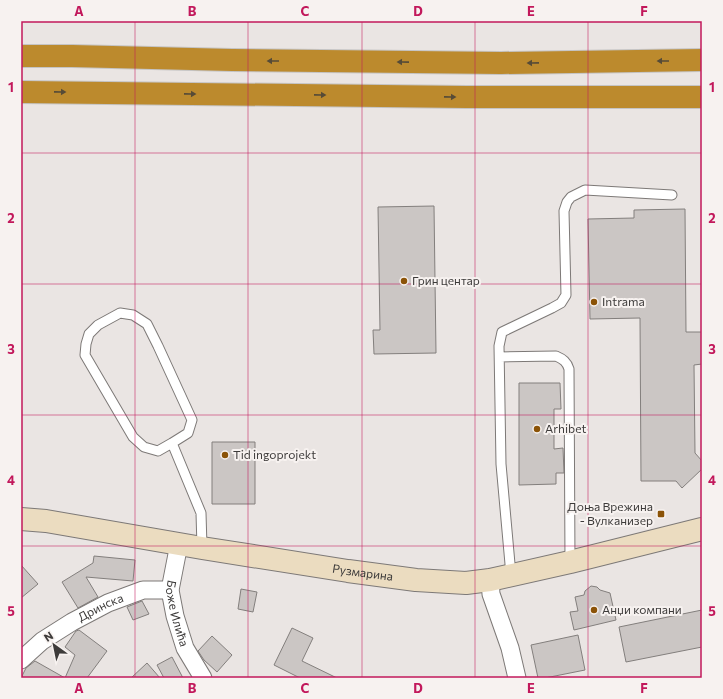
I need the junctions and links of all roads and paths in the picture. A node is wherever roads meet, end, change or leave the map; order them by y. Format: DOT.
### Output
graph roads {
  1 [pos="21,56"];
  2 [pos="702,60"];
  3 [pos="21,92"];
  4 [pos="702,97"];
  5 [pos="672,195"];
  6 [pos="500,357"];
  7 [pos="172,443"];
  8 [pos="21,519"];
  9 [pos="702,528"];
  10 [pos="179,544"];
  11 [pos="202,548"];
  12 [pos="570,562"];
  13 [pos="511,575"];
  14 [pos="490,580"];
  15 [pos="170,590"];
  16 [pos="21,660"];
  17 [pos="203,678"];
  18 [pos="517,678"];
  2 -- 1 [label="highway, one-way"];
  3 -- 4 [label="highway, one-way"];
  5 -- 6 [label="lane"];
  6 -- 12 [label="lane"];
  6 -- 13 [label="lane"];
  7 -- 7 [label="lane"];
  7 -- 11 [label="lane"];
  8 -- 10 [label="main road, Рузмарина"];
  9 -- 12 [label="main road, Рузмарина"];
  10 -- 11 [label="main road, Рузмарина"];
  10 -- 15 [label="street, Боже Илића"];
  11 -- 14 [label="main road, Рузмарина"];
  12 -- 13 [label="main road, Рузмарина"];
  13 -- 14 [label="main road, Рузмарина"];
  14 -- 18 [label="street"];
  15 -- 16 [label="street, Дринска"];
  15 -- 17 [label="street, Боже Илића"];
}
